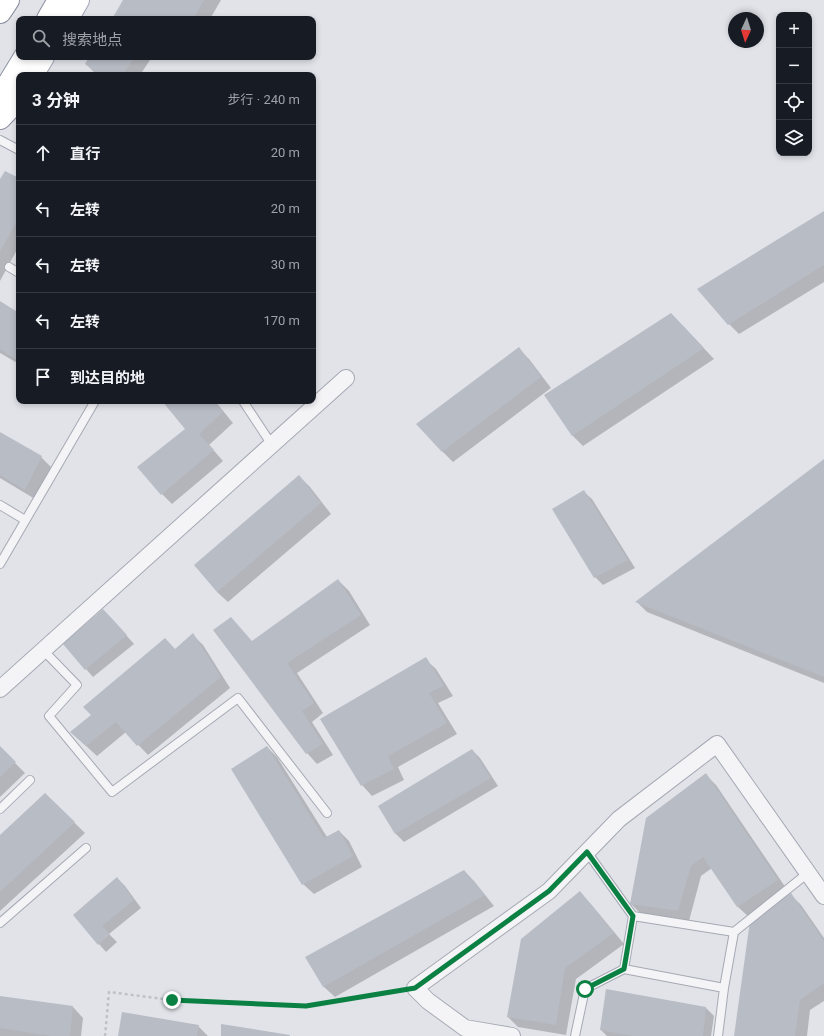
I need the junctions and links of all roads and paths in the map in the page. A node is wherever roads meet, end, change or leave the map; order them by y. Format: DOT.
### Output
graph roads {
  1 [pos="8,0"];
  2 [pos="59,0"];
  3 [pos="78,0"];
  4 [pos="0,12"];
  5 [pos="50,16"];
  6 [pos="69,16"];
  7 [pos="24,60"];
  8 [pos="41,60"];
  9 [pos="19,72"];
  10 [pos="34,72"];
  11 [pos="16,81"];
  12 [pos="10,97"];
  13 [pos="0,118"];
  14 [pos="0,140"];
  15 [pos="16,148"];
  16 [pos="9,267"];
  17 [pos="16,271"];
  18 [pos="346,378"];
  19 [pos="93,404"];
  20 [pos="245,404"];
  21 [pos="272,444"];
  22 [pos="0,506"];
  23 [pos="25,520"];
  24 [pos="0,564"];
  25 [pos="43,650"];
  26 [pos="0,689"];
  27 [pos="30,780"];
  28 [pos="0,808"];
  29 [pos="327,813"];
  30 [pos="86,848"];
  31 [pos="587,852"];
  32 [pos="808,873"];
  33 [pos="824,896"];
  34 [pos="633,916"];
  35 [pos="0,923"];
  36 [pos="734,932"];
  37 [pos="624,969"];
  38 [pos="415,988"];
  39 [pos="724,988"];
  40 [pos="105,1036"];
  41 [pos="512,1036"];
  42 [pos="575,1036"];
  43 [pos="718,1036"];
  1 -- 4 [label="main road"];
  2 -- 5 [label="main road"];
  3 -- 6 [label="main road"];
  7 -- 9 [label="main road"];
  8 -- 10 [label="main road"];
  11 -- 12 [label="main road"];
  12 -- 13 [label="main road"];
  14 -- 15 [label="lane"];
  16 -- 17 [label="lane"];
  18 -- 21 [label="street"];
  19 -- 23 [label="lane"];
  20 -- 21 [label="lane"];
  21 -- 25 [label="street"];
  22 -- 23 [label="lane"];
  23 -- 24 [label="lane"];
  25 -- 26 [label="street"];
  25 -- 29 [label="lane"];
  27 -- 28 [label="lane"];
  30 -- 35 [label="lane"];
  31 -- 32 [label="street"];
  31 -- 34 [label="lane"];
  31 -- 38 [label="street"];
  32 -- 33 [label="street"];
  32 -- 36 [label="lane"];
  34 -- 36 [label="lane"];
  34 -- 37 [label="lane"];
  36 -- 39 [label="lane"];
  37 -- 39 [label="lane"];
  37 -- 42 [label="lane"];
  38 -- 40 [label="path"];
  38 -- 41 [label="street"];
  39 -- 43 [label="lane"];
}
